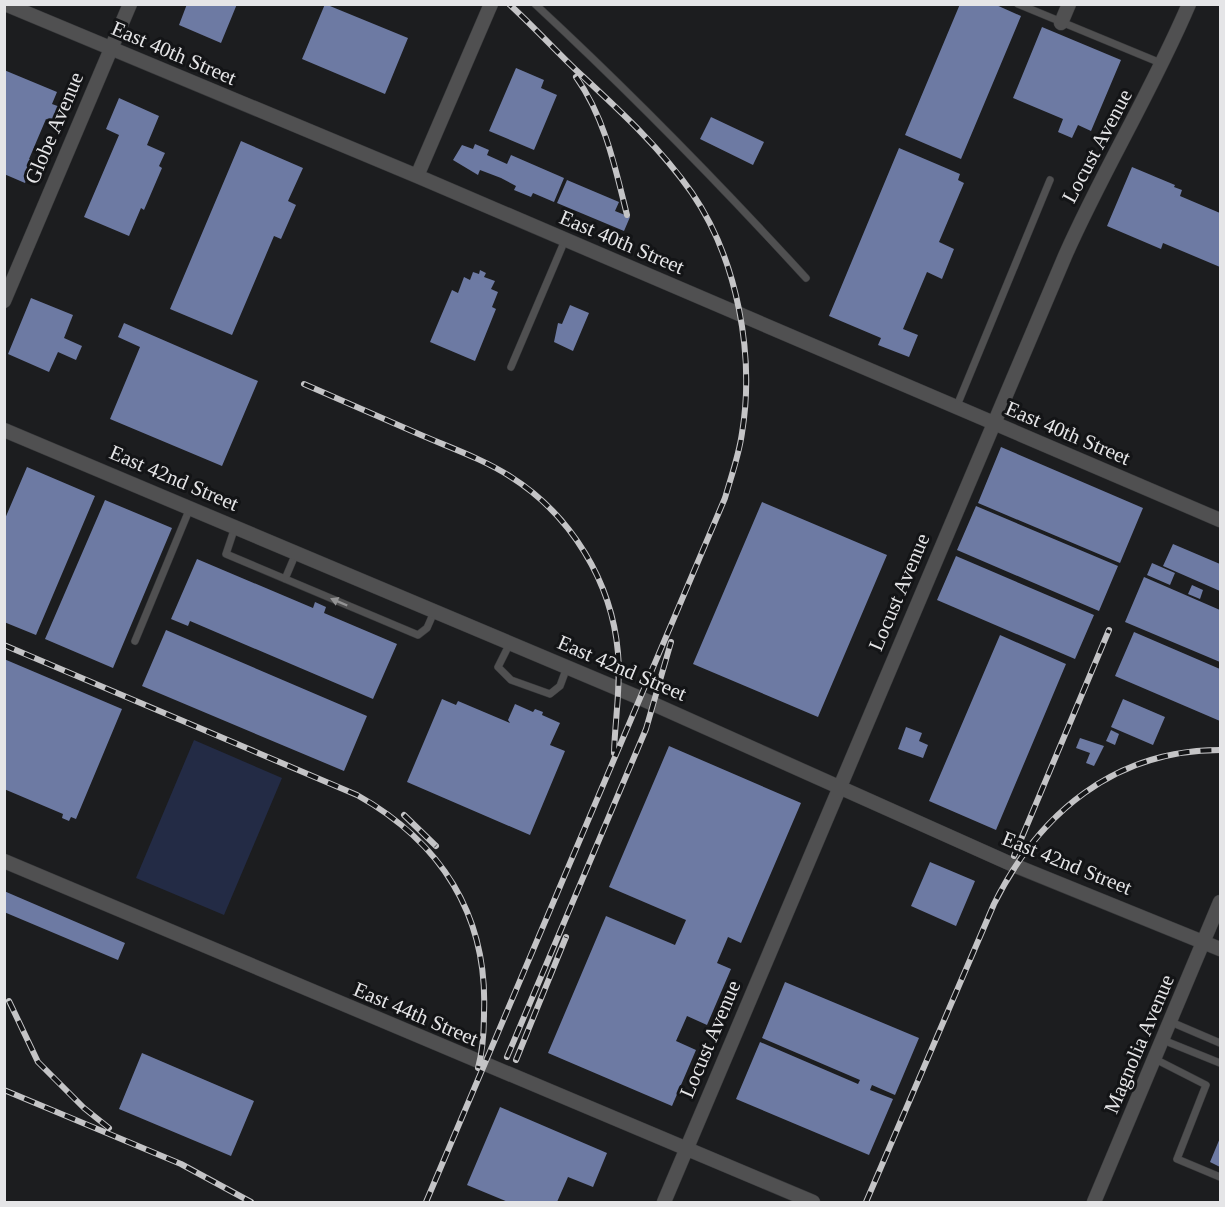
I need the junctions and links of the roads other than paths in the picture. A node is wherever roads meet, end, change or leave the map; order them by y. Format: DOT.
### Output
graph roads {
  1 [pos="5,4"];
  2 [pos="129,4"];
  3 [pos="491,4"];
  4 [pos="535,4"];
  5 [pos="1018,4"];
  6 [pos="1069,4"];
  7 [pos="1188,4"];
  8 [pos="1061,23"];
  9 [pos="110,49"];
  10 [pos="1163,64"];
  11 [pos="417,177"];
  12 [pos="1050,180"];
  13 [pos="565,240"];
  14 [pos="806,278"];
  15 [pos="4,301"];
  16 [pos="511,367"];
  17 [pos="956,408"];
  18 [pos="994,424"];
  19 [pos="4,430"];
  20 [pos="190,508"];
  21 [pos="1221,520"];
  22 [pos="235,527"];
  23 [pos="296,553"];
  24 [pos="285,579"];
  25 [pos="434,611"];
  26 [pos="135,641"];
  27 [pos="510,643"];
  28 [pos="567,667"];
  29 [pos="840,785"];
  30 [pos="4,861"];
  31 [pos="1221,902"];
  32 [pos="1204,943"];
  33 [pos="1221,949"];
  34 [pos="1171,1022"];
  35 [pos="1163,1040"];
  36 [pos="1221,1043"];
  37 [pos="1155,1059"];
  38 [pos="1221,1063"];
  39 [pos="686,1150"];
  40 [pos="1221,1177"];
  41 [pos="664,1203"];
  42 [pos="813,1203"];
  43 [pos="1094,1203"];
  1 -- 9 [label="street, East 40th Street"];
  2 -- 9 [label="street, Globe Avenue"];
  3 -- 11 [label="street"];
  4 -- 14 [label="lane"];
  5 -- 8 [label="lane"];
  6 -- 8 [label="street"];
  7 -- 10 [label="street, Locust Avenue"];
  8 -- 10 [label="lane"];
  9 -- 11 [label="street, East 40th Street"];
  9 -- 15 [label="street, Globe Avenue"];
  10 -- 18 [label="street, Locust Avenue"];
  11 -- 13 [label="street, East 40th Street"];
  12 -- 17 [label="lane"];
  13 -- 16 [label="lane"];
  13 -- 17 [label="street, East 40th Street"];
  17 -- 18 [label="street, East 40th Street"];
  18 -- 21 [label="street, East 40th Street"];
  18 -- 29 [label="street, Locust Avenue"];
  19 -- 20 [label="street, East 42nd Street"];
  20 -- 22 [label="street, East 42nd Street"];
  20 -- 26 [label="lane"];
  22 -- 23 [label="street, East 42nd Street"];
  22 -- 24 [label="lane"];
  23 -- 24 [label="lane"];
  23 -- 25 [label="street, East 42nd Street"];
  25 -- 24 [label="lane, one-way"];
  25 -- 27 [label="street, East 42nd Street"];
  27 -- 28 [label="street, East 42nd Street"];
  27 -- 28 [label="lane"];
  28 -- 29 [label="street, East 42nd Street"];
  29 -- 32 [label="street, East 42nd Street"];
  29 -- 39 [label="street, Locust Avenue"];
  30 -- 39 [label="street, East 44th Street"];
  31 -- 32 [label="street, Magnolia Avenue"];
  32 -- 33 [label="street, East 42nd Street"];
  32 -- 34 [label="street, Magnolia Avenue"];
  34 -- 35 [label="street, Magnolia Avenue"];
  34 -- 36 [label="lane"];
  35 -- 37 [label="street, Magnolia Avenue"];
  35 -- 38 [label="lane"];
  37 -- 40 [label="lane"];
  37 -- 43 [label="street, Magnolia Avenue"];
  39 -- 41 [label="street, Locust Avenue"];
  39 -- 42 [label="street, East 44th Street"];
}
